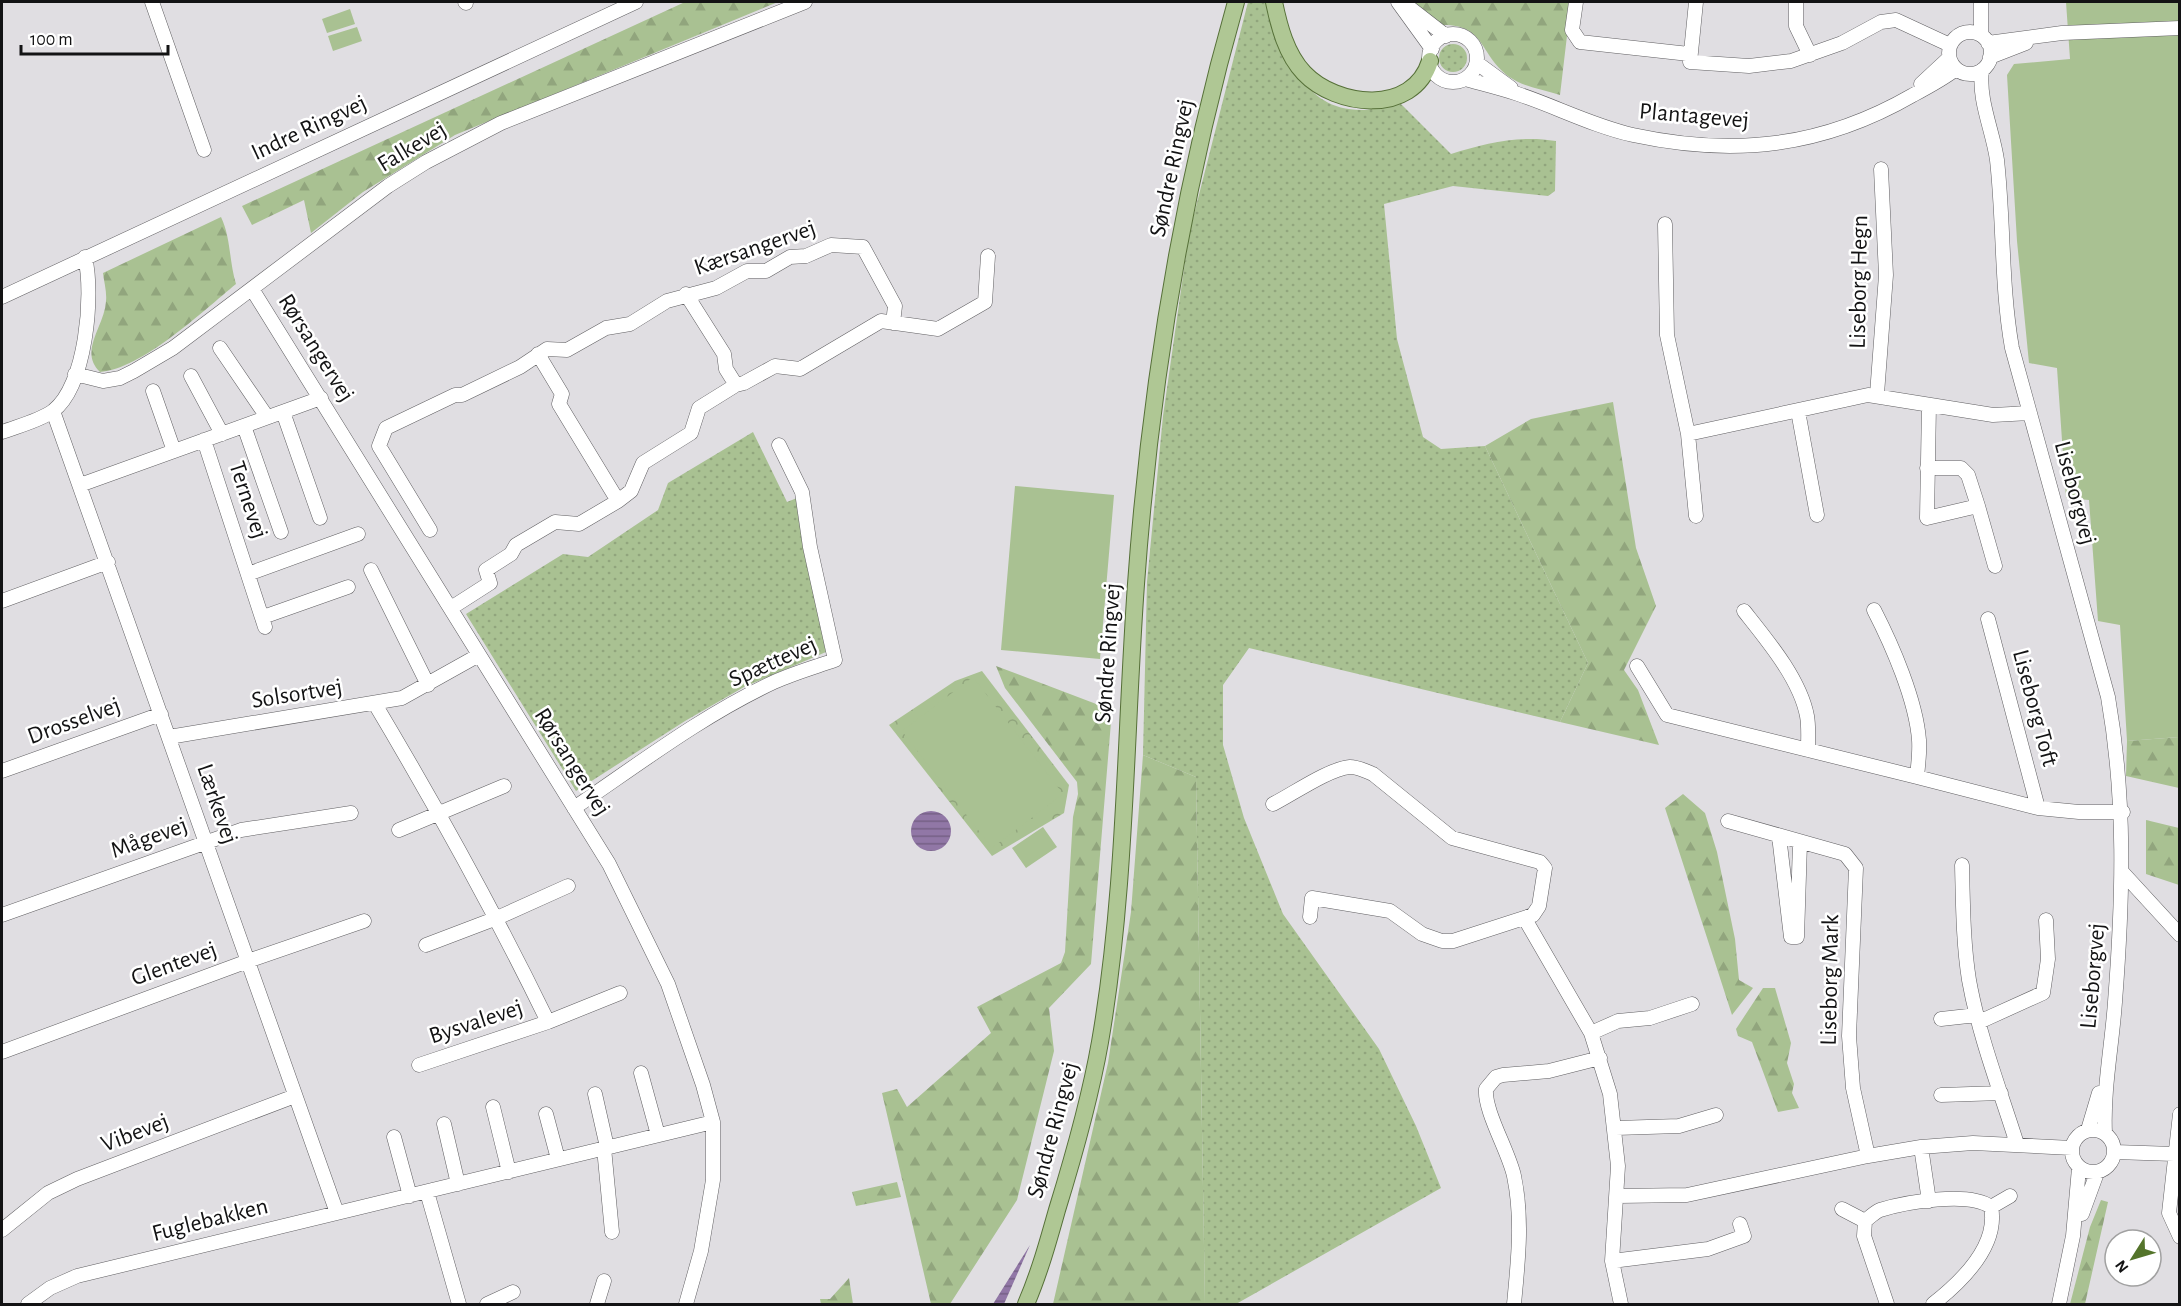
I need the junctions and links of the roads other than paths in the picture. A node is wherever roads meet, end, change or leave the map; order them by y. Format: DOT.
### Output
graph roads {
  1 [pos="152,2"];
  2 [pos="636,2"];
  3 [pos="805,2"];
  4 [pos="1236,2"];
  5 [pos="1274,2"];
  6 [pos="1400,2"];
  7 [pos="1575,2"];
  8 [pos="1696,2"];
  9 [pos="1796,2"];
  10 [pos="1979,2"];
  11 [pos="2180,28"];
  12 [pos="1966,32"];
  13 [pos="1446,36"];
  14 [pos="2039,37"];
  15 [pos="1985,39"];
  16 [pos="1689,54"];
  17 [pos="1431,55"];
  18 [pos="1810,55"];
  19 [pos="1990,57"];
  20 [pos="1956,62"];
  21 [pos="1477,63"];
  22 [pos="1982,70"];
  23 [pos="1465,79"];
  24 [pos="1519,94"];
  25 [pos="1988,124"];
  26 [pos="204,150"];
  27 [pos="1881,169"];
  28 [pos="1665,224"];
  29 [pos="988,256"];
  30 [pos="86,257"];
  31 [pos="252,289"];
  32 [pos="686,294"];
  33 [pos="2,297"];
  34 [pos="893,323"];
  35 [pos="220,348"];
  36 [pos="538,354"];
  37 [pos="75,374"];
  38 [pos="191,376"];
  39 [pos="736,385"];
  40 [pos="153,391"];
  41 [pos="1877,394"];
  42 [pos="321,398"];
  43 [pos="1929,405"];
  44 [pos="53,411"];
  45 [pos="1798,411"];
  46 [pos="283,412"];
  47 [pos="2030,413"];
  48 [pos="267,417"];
  49 [pos="244,426"];
  50 [pos="2,432"];
  51 [pos="222,434"];
  52 [pos="1688,434"];
  53 [pos="204,440"];
  54 [pos="779,445"];
  55 [pos="379,446"];
  56 [pos="174,451"];
  57 [pos="356,455"];
  58 [pos="1927,468"];
  59 [pos="80,485"];
  60 [pos="618,501"];
  61 [pos="1978,506"];
  62 [pos="1817,515"];
  63 [pos="1696,516"];
  64 [pos="320,518"];
  65 [pos="430,530"];
  66 [pos="281,532"];
  67 [pos="358,534"];
  68 [pos="108,562"];
  69 [pos="1995,566"];
  70 [pos="370,570"];
  71 [pos="248,574"];
  72 [pos="348,586"];
  73 [pos="2,601"];
  74 [pos="451,608"];
  75 [pos="1874,610"];
  76 [pos="1744,611"];
  77 [pos="1988,619"];
  78 [pos="479,654"];
  79 [pos="1637,666"];
  80 [pos="429,685"];
  81 [pos="375,704"];
  82 [pos="161,714"];
  83 [pos="169,737"];
  84 [pos="1808,750"];
  85 [pos="2,771"];
  86 [pos="1917,777"];
  87 [pos="504,786"];
  88 [pos="1273,804"];
  89 [pos="574,808"];
  90 [pos="2038,808"];
  91 [pos="2122,812"];
  92 [pos="351,813"];
  93 [pos="440,813"];
  94 [pos="1728,821"];
  95 [pos="399,830"];
  96 [pos="1779,836"];
  97 [pos="206,842"];
  98 [pos="1800,843"];
  99 [pos="1962,865"];
  100 [pos="2123,873"];
  101 [pos="567,886"];
  102 [pos="2,915"];
  103 [pos="1310,917"];
  104 [pos="497,918"];
  105 [pos="1525,919"];
  106 [pos="2046,920"];
  107 [pos="364,921"];
  108 [pos="2180,935"];
  109 [pos="426,945"];
  110 [pos="248,961"];
  111 [pos="620,993"];
  112 [pos="1692,1004"];
  113 [pos="1978,1018"];
  114 [pos="1941,1019"];
  115 [pos="548,1022"];
  116 [pos="1591,1033"];
  117 [pos="2110,1047"];
  118 [pos="2,1052"];
  119 [pos="1600,1058"];
  120 [pos="418,1065"];
  121 [pos="641,1073"];
  122 [pos="2001,1093"];
  123 [pos="595,1094"];
  124 [pos="1941,1095"];
  125 [pos="296,1096"];
  126 [pos="493,1107"];
  127 [pos="546,1114"];
  128 [pos="2180,1114"];
  129 [pos="1716,1115"];
  130 [pos="712,1122"];
  131 [pos="444,1124"];
  132 [pos="1616,1128"];
  133 [pos="2088,1131"];
  134 [pos="2105,1133"];
  135 [pos="657,1135"];
  136 [pos="394,1137"];
  137 [pos="2018,1144"];
  138 [pos="1921,1147"];
  139 [pos="605,1148"];
  140 [pos="2072,1148"];
  141 [pos="2115,1152"];
  142 [pos="2174,1154"];
  143 [pos="1868,1156"];
  144 [pos="558,1159"];
  145 [pos="2079,1168"];
  146 [pos="509,1172"];
  147 [pos="2097,1173"];
  148 [pos="458,1184"];
  149 [pos="427,1192"];
  150 [pos="410,1196"];
  151 [pos="2010,1196"];
  152 [pos="1617,1197"];
  153 [pos="1929,1201"];
  154 [pos="1991,1207"];
  155 [pos="1842,1209"];
  156 [pos="337,1213"];
  157 [pos="1865,1221"];
  158 [pos="1740,1224"];
  159 [pos="2,1230"];
  160 [pos="612,1232"];
  161 [pos="2073,1236"];
  162 [pos="2180,1237"];
  163 [pos="1612,1261"];
  164 [pos="604,1281"];
  165 [pos="513,1292"];
  166 [pos="28,1305"];
  167 [pos="459,1305"];
  168 [pos="487,1305"];
  169 [pos="597,1305"];
  170 [pos="686,1305"];
  171 [pos="1026,1305"];
  172 [pos="1514,1305"];
  173 [pos="1621,1305"];
  174 [pos="1887,1305"];
  175 [pos="1933,1305"];
  176 [pos="2059,1305"];
  1 -- 26 [label="street"];
  2 -- 30 [label="street, Indre Ringvej"];
  3 -- 31 [label="street, Falkevej"];
  4 -- 171 [label="main road, Søndre Ringvej"];
  5 -- 17 [label="main road"];
  6 -- 13 [label="street"];
  6 -- 17 [label="street"];
  7 -- 16 [label="street"];
  8 -- 16 [label="street"];
  9 -- 18 [label="street"];
  10 -- 12 [label="street"];
  10 -- 15 [label="street"];
  11 -- 14 [label="street"];
  12 -- 15 [label="street"];
  12 -- 20 [label="street, Plantagevej"];
  13 -- 17 [label="street"];
  13 -- 21 [label="street"];
  14 -- 15 [label="street"];
  14 -- 19 [label="street"];
  15 -- 19 [label="street"];
  16 -- 18 [label="street"];
  17 -- 23 [label="street"];
  18 -- 20 [label="street"];
  19 -- 22 [label="street"];
  20 -- 22 [label="street"];
  20 -- 24 [label="street, Plantagevej"];
  20 -- 25 [label="street, Liseborgvej"];
  21 -- 23 [label="street"];
  21 -- 24 [label="street, Plantagevej"];
  22 -- 25 [label="street, Liseborgvej"];
  23 -- 24 [label="street, Plantagevej"];
  25 -- 47 [label="street, Liseborgvej"];
  27 -- 41 [label="street, Liseborg Hegn"];
  28 -- 52 [label="street"];
  29 -- 34 [label="street"];
  30 -- 33 [label="street, Indre Ringvej"];
  30 -- 37 [label="street"];
  31 -- 37 [label="street, Falkevej"];
  31 -- 42 [label="street, Rørsangervej"];
  32 -- 34 [label="street, Kærsangervej"];
  32 -- 36 [label="street, Kærsangervej"];
  32 -- 39 [label="street, Kærsangervej"];
  34 -- 39 [label="street"];
  35 -- 48 [label="street"];
  36 -- 55 [label="street, Kærsangervej"];
  36 -- 60 [label="street"];
  37 -- 44 [label="street"];
  38 -- 51 [label="street"];
  39 -- 60 [label="street"];
  40 -- 56 [label="street"];
  41 -- 43 [label="street"];
  41 -- 45 [label="street"];
  42 -- 46 [label="street"];
  42 -- 57 [label="street, Rørsangervej"];
  43 -- 47 [label="street"];
  43 -- 58 [label="street"];
  44 -- 50 [label="street"];
  44 -- 59 [label="street, Lærkevej"];
  45 -- 52 [label="street"];
  45 -- 62 [label="street"];
  46 -- 48 [label="street"];
  46 -- 64 [label="street"];
  47 -- 91 [label="street, Liseborgvej"];
  48 -- 49 [label="street"];
  49 -- 51 [label="street"];
  49 -- 66 [label="street"];
  51 -- 53 [label="street"];
  52 -- 63 [label="street"];
  53 -- 56 [label="street"];
  53 -- 71 [label="street, Ternevej"];
  54 -- 89 [label="street, Spættevej"];
  55 -- 57 [label="street"];
  55 -- 65 [label="street"];
  56 -- 59 [label="street"];
  57 -- 74 [label="street, Rørsangervej"];
  58 -- 61 [label="street"];
  58 -- 61 [label="street"];
  59 -- 68 [label="street, Lærkevej"];
  60 -- 74 [label="street"];
  61 -- 69 [label="street"];
  67 -- 71 [label="street, Ternevej"];
  68 -- 73 [label="street"];
  68 -- 82 [label="street, Lærkevej"];
  70 -- 80 [label="street"];
  71 -- 72 [label="street, Ternevej"];
  74 -- 78 [label="street, Rørsangervej"];
  75 -- 86 [label="street"];
  76 -- 84 [label="street"];
  77 -- 90 [label="street, Liseborg Toft"];
  78 -- 80 [label="street, Solsortvej"];
  78 -- 89 [label="street, Rørsangervej"];
  79 -- 84 [label="street"];
  80 -- 81 [label="street, Solsortvej"];
  81 -- 83 [label="street, Solsortvej"];
  81 -- 93 [label="street, Bysvalevej"];
  82 -- 83 [label="street, Lærkevej"];
  82 -- 85 [label="street, Drosselvej"];
  83 -- 97 [label="street, Lærkevej"];
  84 -- 86 [label="street"];
  86 -- 90 [label="street"];
  87 -- 93 [label="street"];
  88 -- 105 [label="street"];
  89 -- 130 [label="street, Rørsangervej"];
  90 -- 91 [label="street"];
  91 -- 100 [label="street, Liseborgvej"];
  92 -- 97 [label="street, Mågevej"];
  93 -- 95 [label="street"];
  93 -- 104 [label="street, Bysvalevej"];
  94 -- 96 [label="street, Liseborg Mark"];
  96 -- 98 [label="street, Liseborg Mark"];
  96 -- 98 [label="street, Liseborg Mark"];
  97 -- 102 [label="street, Mågevej"];
  97 -- 110 [label="street, Lærkevej"];
  98 -- 143 [label="street, Liseborg Mark"];
  99 -- 113 [label="street"];
  100 -- 108 [label="street"];
  100 -- 117 [label="street, Liseborgvej"];
  101 -- 104 [label="street"];
  103 -- 105 [label="street"];
  104 -- 109 [label="street"];
  104 -- 115 [label="street, Bysvalevej"];
  105 -- 116 [label="street"];
  106 -- 113 [label="street"];
  107 -- 110 [label="street, Glentevej"];
  110 -- 118 [label="street, Glentevej"];
  110 -- 125 [label="street, Lærkevej"];
  111 -- 115 [label="street, Bysvalevej"];
  112 -- 116 [label="street"];
  113 -- 114 [label="street"];
  113 -- 122 [label="street"];
  115 -- 120 [label="street, Bysvalevej"];
  116 -- 119 [label="street"];
  117 -- 133 [label="street, Liseborgvej"];
  117 -- 134 [label="street, Liseborgvej"];
  119 -- 132 [label="street"];
  119 -- 172 [label="street"];
  121 -- 135 [label="street"];
  122 -- 124 [label="street"];
  122 -- 137 [label="street"];
  123 -- 139 [label="street"];
  125 -- 156 [label="street, Lærkevej"];
  125 -- 159 [label="street, Vibevej"];
  126 -- 146 [label="street"];
  127 -- 144 [label="street"];
  128 -- 142 [label="street"];
  129 -- 132 [label="street"];
  130 -- 135 [label="street, Fuglebakken"];
  130 -- 170 [label="street, Rørsangervej"];
  131 -- 148 [label="street"];
  132 -- 152 [label="street"];
  133 -- 134 [label="street"];
  133 -- 140 [label="street"];
  134 -- 141 [label="street"];
  135 -- 139 [label="street, Fuglebakken"];
  136 -- 150 [label="street"];
  137 -- 138 [label="street"];
  137 -- 140 [label="street"];
  138 -- 143 [label="street"];
  138 -- 153 [label="street"];
  139 -- 144 [label="street, Fuglebakken"];
  139 -- 160 [label="street"];
  140 -- 145 [label="street"];
  141 -- 142 [label="street"];
  141 -- 147 [label="street"];
  142 -- 162 [label="street"];
  143 -- 152 [label="street"];
  144 -- 146 [label="street, Fuglebakken"];
  145 -- 147 [label="street"];
  145 -- 161 [label="street"];
  146 -- 148 [label="street, Fuglebakken"];
  147 -- 161 [label="street"];
  148 -- 149 [label="street, Fuglebakken"];
  149 -- 150 [label="street, Fuglebakken"];
  149 -- 167 [label="street"];
  150 -- 156 [label="street, Fuglebakken"];
  151 -- 154 [label="street"];
  152 -- 163 [label="street"];
  153 -- 154 [label="street"];
  153 -- 157 [label="street"];
  154 -- 175 [label="street"];
  155 -- 157 [label="street"];
  156 -- 166 [label="street, Fuglebakken"];
  157 -- 174 [label="street"];
  158 -- 163 [label="street"];
  161 -- 176 [label="street"];
  163 -- 173 [label="street"];
  164 -- 169 [label="street"];
  165 -- 168 [label="street"];
}
